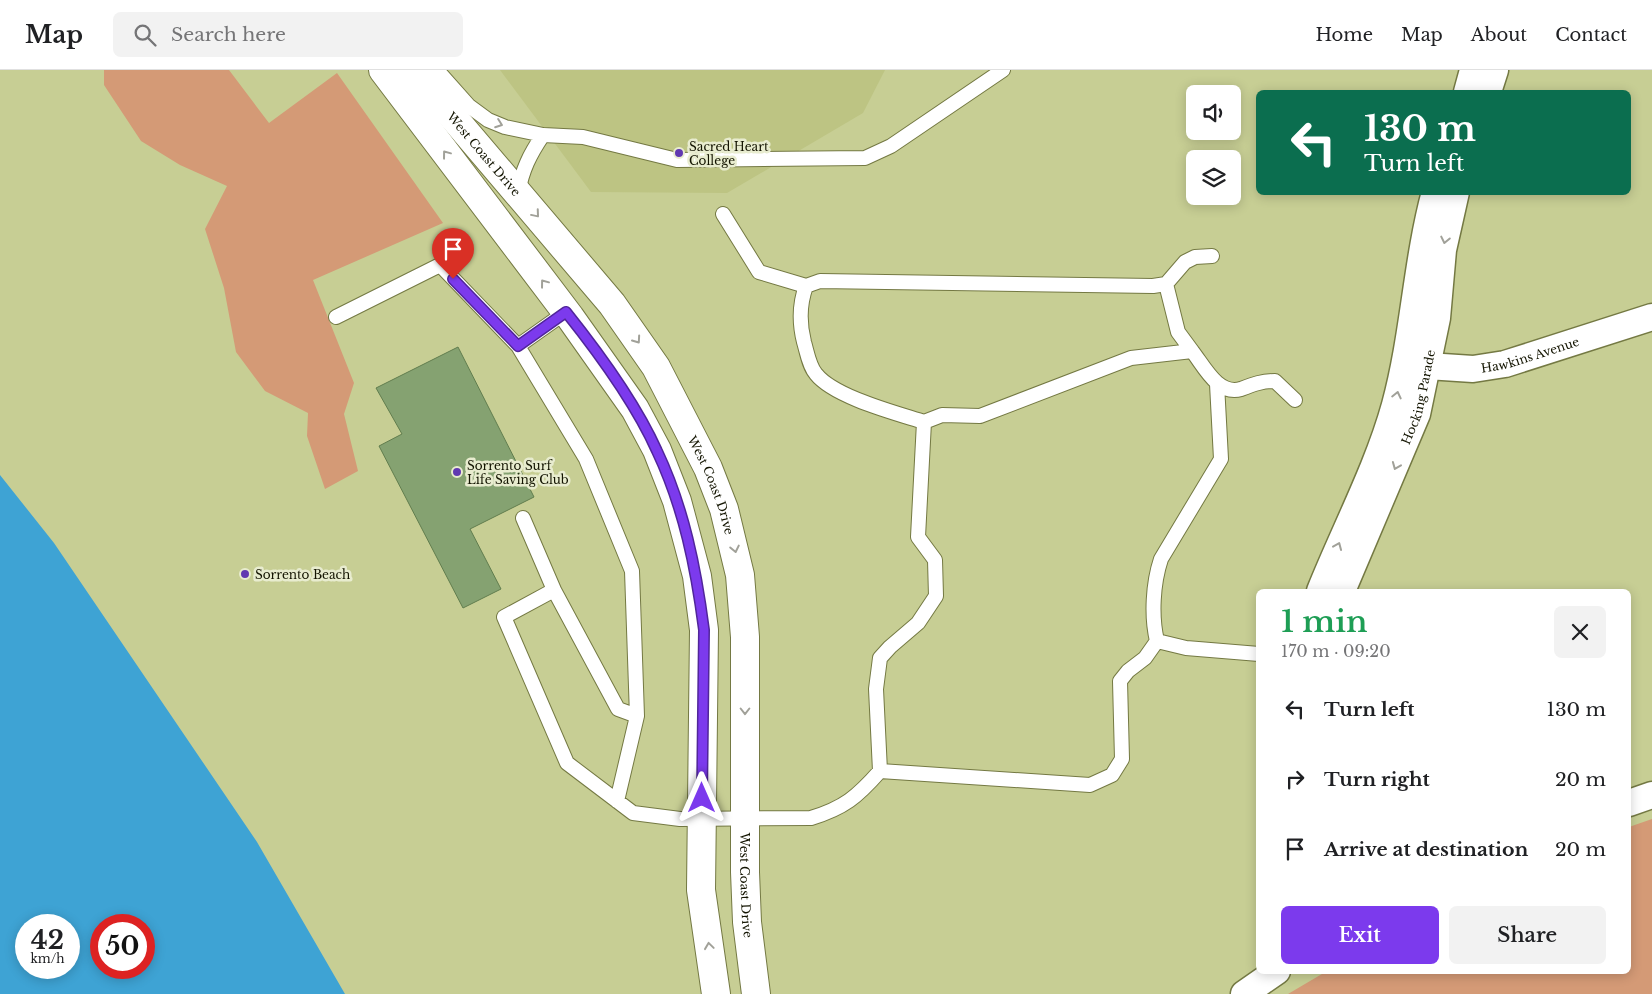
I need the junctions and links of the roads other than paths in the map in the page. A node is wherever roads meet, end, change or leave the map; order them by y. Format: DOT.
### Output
graph roads {
  1 [pos="383,70"];
  2 [pos="413,70"];
  3 [pos="436,70"];
  4 [pos="1003,70"];
  5 [pos="1473,70"];
  6 [pos="1495,70"];
  7 [pos="1468,90"];
  8 [pos="1489,90"];
  9 [pos="542,135"];
  10 [pos="518,193"];
  11 [pos="1434,195"];
  12 [pos="1455,195"];
  13 [pos="723,214"];
  14 [pos="1212,256"];
  15 [pos="1166,284"];
  16 [pos="806,286"];
  17 [pos="566,312"];
  18 [pos="336,316"];
  19 [pos="1652,317"];
  20 [pos="518,346"];
  21 [pos="1192,351"];
  22 [pos="1416,366"];
  23 [pos="1217,384"];
  24 [pos="1295,400"];
  25 [pos="924,422"];
  26 [pos="523,518"];
  27 [pos="1321,589"];
  28 [pos="1343,589"];
  29 [pos="554,590"];
  30 [pos="1157,641"];
  31 [pos="1256,654"];
  32 [pos="637,716"];
  33 [pos="880,771"];
  34 [pos="1652,795"];
  35 [pos="617,801"];
  36 [pos="1631,803"];
  37 [pos="701,818"];
  38 [pos="745,818"];
  39 [pos="1273,974"];
  40 [pos="716,994"];
  41 [pos="756,994"];
  42 [pos="1244,994"];
  17 -- 1 [label="main road, one-way"];
  2 -- 10 [label="main road, West Coast Drive"];
  3 -- 9 [label="lane, one-way"];
  4 -- 9 [label="lane"];
  5 -- 7 [label="street"];
  6 -- 8 [label="street"];
  9 -- 10 [label="lane"];
  10 -- 38 [label="main road, West Coast Drive, one-way"];
  11 -- 22 [label="street, Hocking Parade"];
  12 -- 22 [label="street, Hocking Parade, one-way"];
  13 -- 16 [label="lane"];
  14 -- 15 [label="lane"];
  15 -- 16 [label="lane"];
  15 -- 21 [label="lane"];
  16 -- 25 [label="lane"];
  17 -- 20 [label="lane"];
  17 -- 37 [label="main road"];
  18 -- 20 [label="lane"];
  19 -- 22 [label="street, Hawkins Avenue"];
  20 -- 32 [label="lane"];
  21 -- 23 [label="lane"];
  21 -- 25 [label="lane"];
  27 -- 22 [label="street, Hocking Parade, one-way"];
  22 -- 28 [label="street, Hocking Parade, one-way"];
  23 -- 24 [label="lane"];
  23 -- 30 [label="lane"];
  25 -- 33 [label="lane"];
  26 -- 29 [label="lane"];
  29 -- 32 [label="lane"];
  29 -- 35 [label="lane"];
  30 -- 31 [label="lane"];
  30 -- 33 [label="lane"];
  32 -- 35 [label="lane"];
  33 -- 38 [label="lane"];
  34 -- 36 [label="street"];
  35 -- 37 [label="lane"];
  37 -- 38 [label="lane"];
  40 -- 37 [label="main road, one-way"];
  38 -- 41 [label="main road, West Coast Drive"];
  39 -- 42 [label="street"];
}
